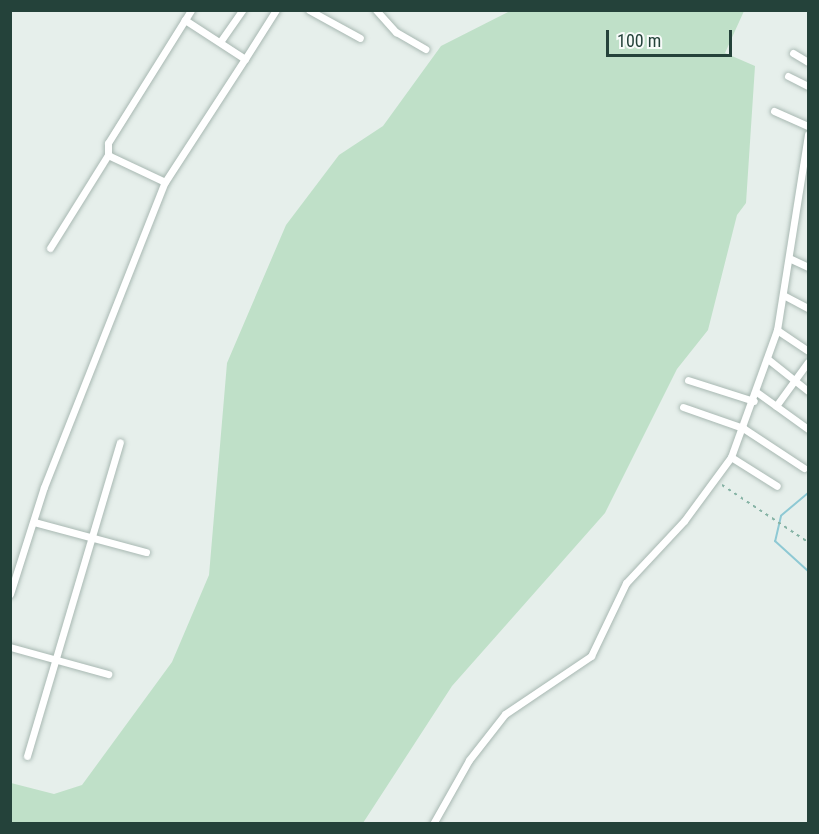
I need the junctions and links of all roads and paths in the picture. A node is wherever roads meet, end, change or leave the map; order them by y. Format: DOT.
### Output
graph roads {
  1 [pos="191,10"];
  2 [pos="242,10"];
  3 [pos="276,10"];
  4 [pos="309,10"];
  5 [pos="376,10"];
  6 [pos="185,20"];
  7 [pos="360,38"];
  8 [pos="220,42"];
  9 [pos="426,49"];
  10 [pos="793,53"];
  11 [pos="245,59"];
  12 [pos="808,62"];
  13 [pos="788,76"];
  14 [pos="808,86"];
  15 [pos="774,111"];
  16 [pos="808,126"];
  17 [pos="808,134"];
  18 [pos="108,155"];
  19 [pos="165,182"];
  20 [pos="808,190"];
  21 [pos="801,198"];
  22 [pos="50,248"];
  23 [pos="791,259"];
  24 [pos="808,267"];
  25 [pos="784,296"];
  26 [pos="808,308"];
  27 [pos="777,330"];
  28 [pos="808,351"];
  29 [pos="769,360"];
  30 [pos="808,362"];
  31 [pos="688,380"];
  32 [pos="795,380"];
  33 [pos="808,391"];
  34 [pos="758,393"];
  35 [pos="754,401"];
  36 [pos="776,406"];
  37 [pos="683,407"];
  38 [pos="743,428"];
  39 [pos="808,429"];
  40 [pos="120,443"];
  41 [pos="731,456"];
  42 [pos="804,468"];
  43 [pos="716,481"];
  44 [pos="777,486"];
  45 [pos="34,522"];
  46 [pos="92,538"];
  47 [pos="808,542"];
  48 [pos="146,552"];
  49 [pos="10,594"];
  50 [pos="10,647"];
  51 [pos="55,659"];
  52 [pos="108,674"];
  53 [pos="27,756"];
  54 [pos="433,824"];
  1 -- 6 [label="street"];
  2 -- 8 [label="street"];
  3 -- 11 [label="street"];
  4 -- 7 [label="street"];
  5 -- 9 [label="street"];
  6 -- 8 [label="street"];
  6 -- 18 [label="street"];
  8 -- 11 [label="street"];
  10 -- 12 [label="street"];
  11 -- 19 [label="street"];
  13 -- 14 [label="street"];
  15 -- 16 [label="street"];
  17 -- 21 [label="street"];
  18 -- 19 [label="street"];
  18 -- 22 [label="street"];
  19 -- 45 [label="street"];
  20 -- 21 [label="street"];
  21 -- 23 [label="street"];
  23 -- 24 [label="street"];
  23 -- 25 [label="street"];
  25 -- 26 [label="street"];
  25 -- 27 [label="street"];
  27 -- 28 [label="street"];
  27 -- 29 [label="street"];
  29 -- 32 [label="street"];
  29 -- 34 [label="street"];
  30 -- 32 [label="street"];
  31 -- 35 [label="street"];
  32 -- 33 [label="street"];
  32 -- 36 [label="street"];
  34 -- 35 [label="street"];
  34 -- 36 [label="street"];
  35 -- 38 [label="street"];
  36 -- 39 [label="street"];
  37 -- 38 [label="street"];
  38 -- 41 [label="street"];
  38 -- 42 [label="street"];
  40 -- 46 [label="street"];
  41 -- 43 [label="street"];
  41 -- 44 [label="street"];
  43 -- 47 [label="path"];
  43 -- 54 [label="street"];
  45 -- 46 [label="street"];
  45 -- 49 [label="street"];
  46 -- 48 [label="street"];
  46 -- 51 [label="street"];
  50 -- 51 [label="street"];
  51 -- 52 [label="street"];
  51 -- 53 [label="street"];
}
